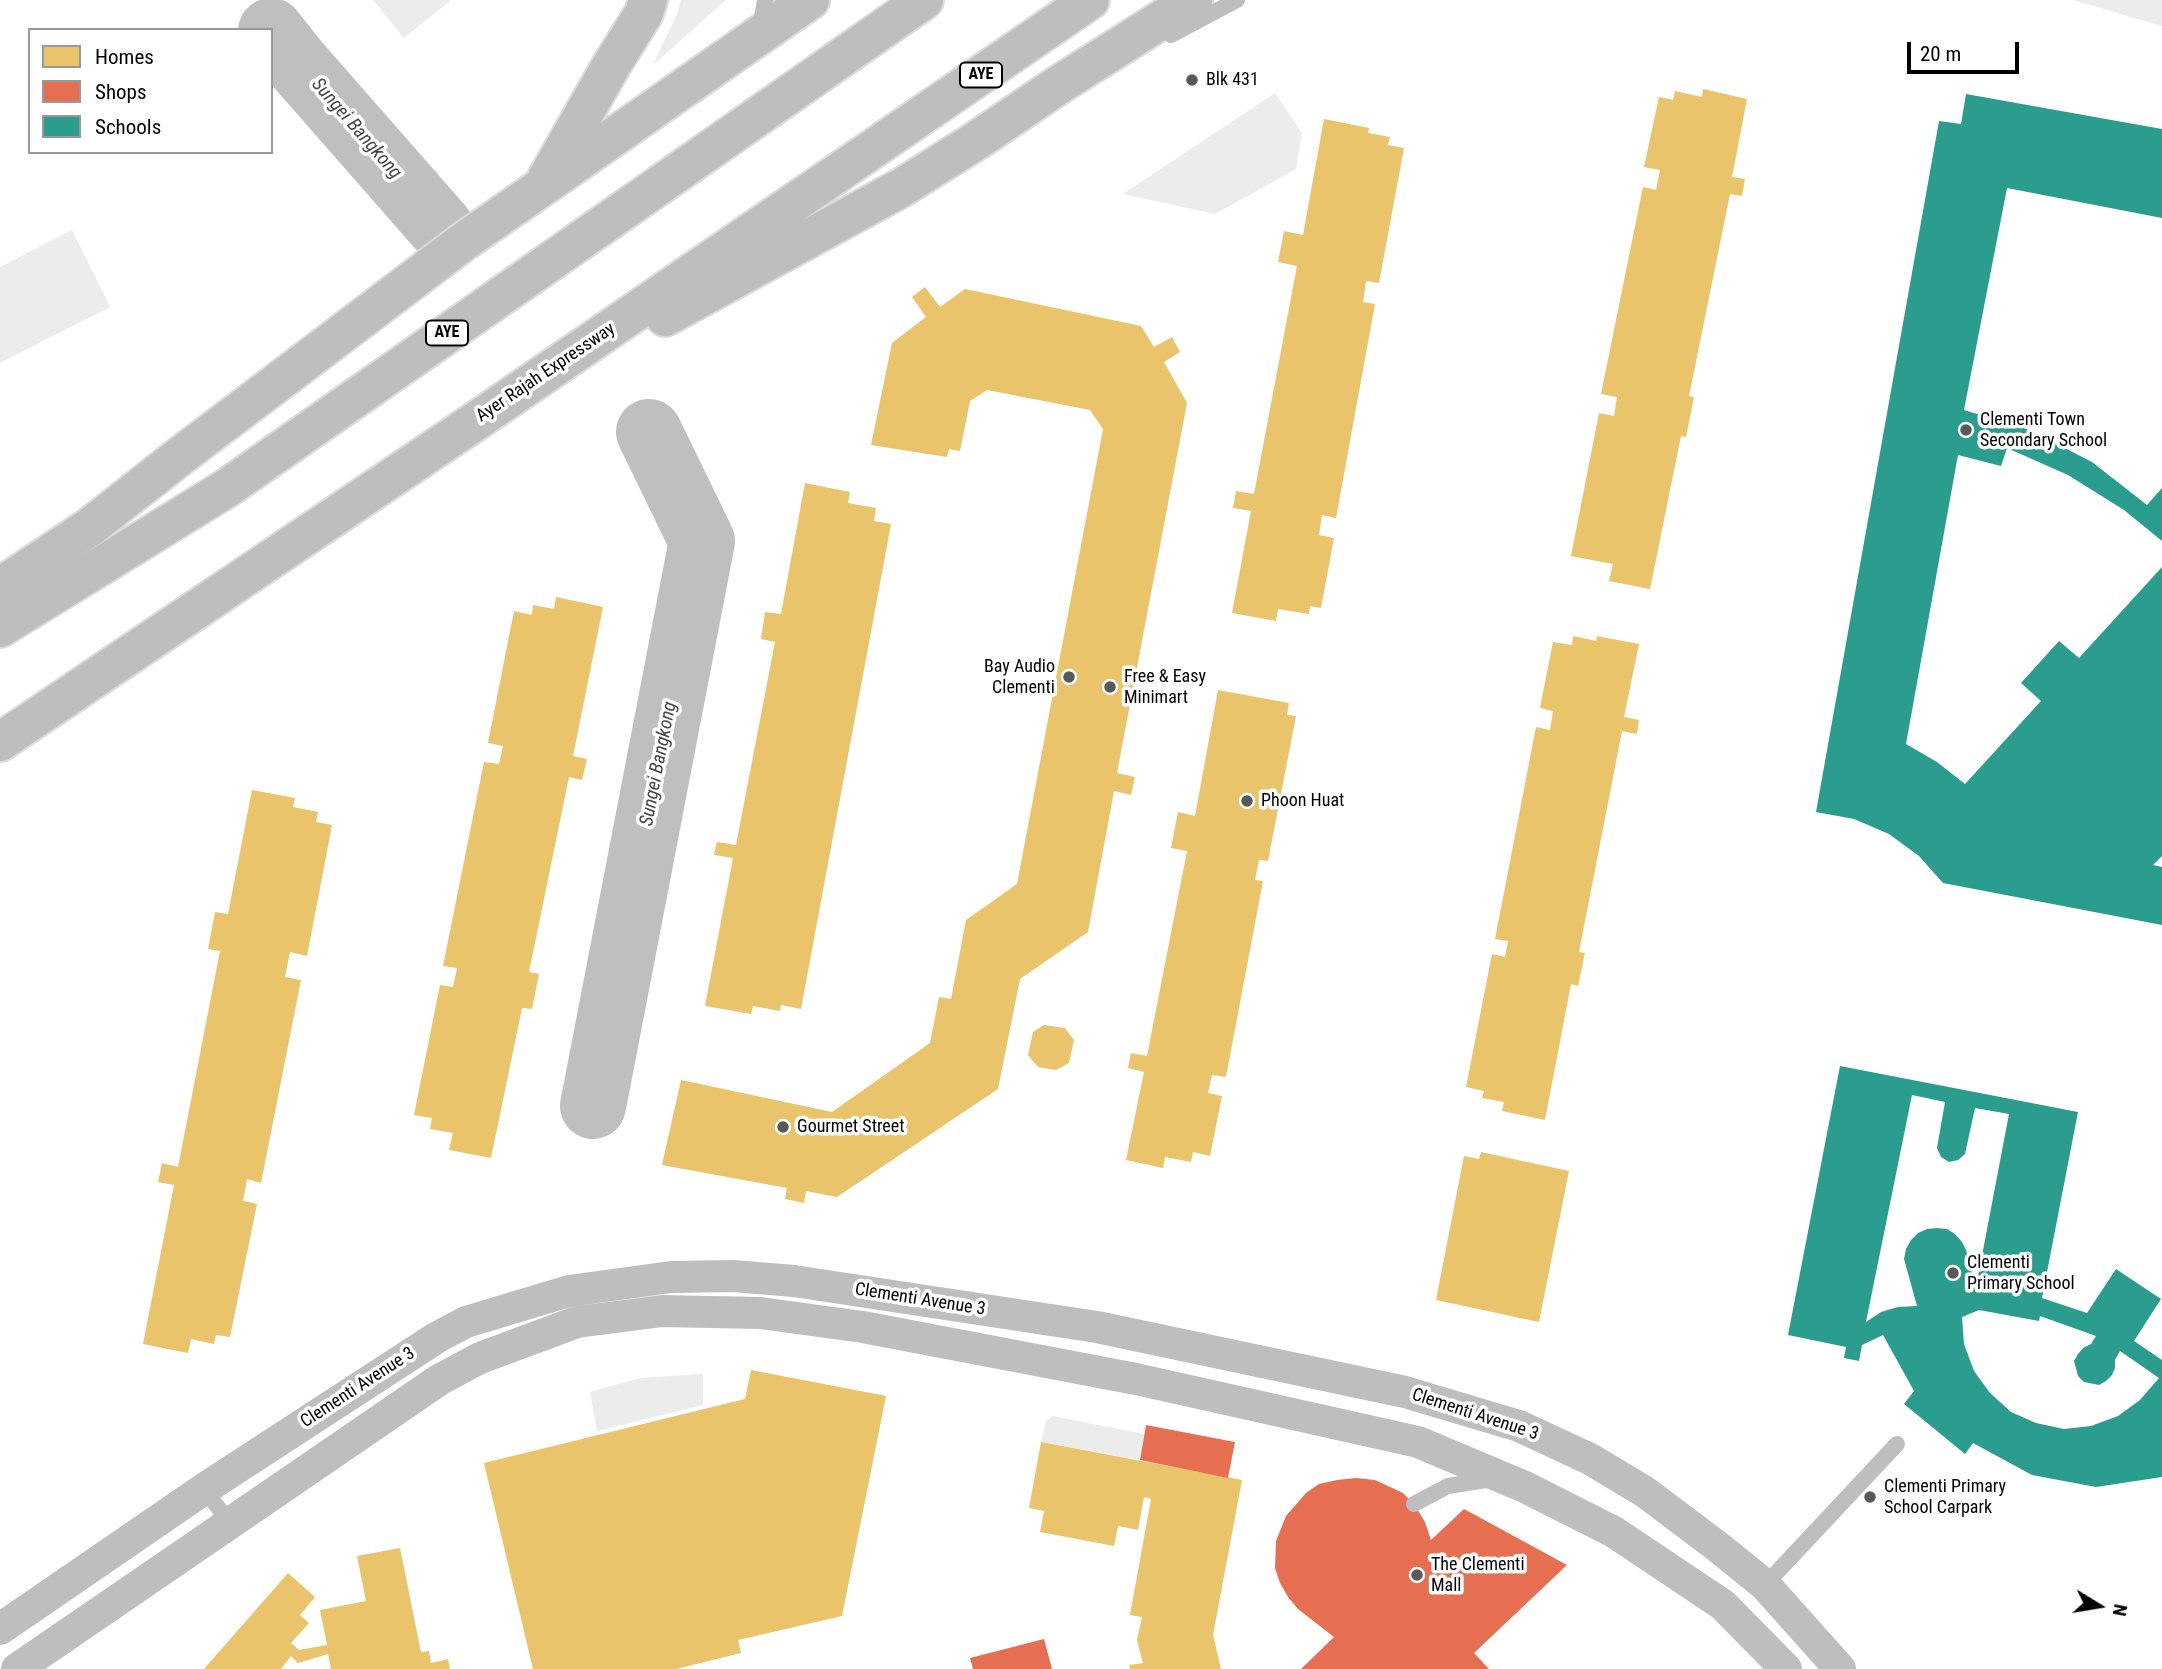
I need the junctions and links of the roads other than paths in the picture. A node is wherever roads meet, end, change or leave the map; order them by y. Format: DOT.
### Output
graph roads {
  1 [pos="648,0"];
  2 [pos="810,0"];
  3 [pos="924,0"];
  4 [pos="1090,0"];
  5 [pos="1193,0"];
  6 [pos="1237,0"];
  7 [pos="762,18"];
  8 [pos="1155,46"];
  9 [pos="1133,56"];
  10 [pos="1056,86"];
  11 [pos="541,187"];
  12 [pos="473,423"];
  13 [pos="0,587"];
  14 [pos="0,628"];
  15 [pos="0,742"];
  16 [pos="473,1340"];
  17 [pos="1897,1444"];
  18 [pos="1525,1487"];
  19 [pos="204,1489"];
  20 [pos="1413,1504"];
  21 [pos="230,1523"];
  22 [pos="1765,1584"];
  23 [pos="0,1629"];
  24 [pos="17,1669"];
  25 [pos="1786,1669"];
  26 [pos="1840,1669"];
  1 -- 11 [label="highway"];
  2 -- 7 [label="highway"];
  3 -- 14 [label="highway, AYE"];
  4 -- 12 [label="highway, Ayer Rajah Expressway / AYE"];
  5 -- 10 [label="highway"];
  6 -- 8 [label="lane"];
  7 -- 11 [label="highway"];
  9 -- 10 [label="lane"];
  10 -- 12 [label="highway"];
  11 -- 13 [label="highway"];
  12 -- 15 [label="highway, Ayer Rajah Expressway / AYE"];
  16 -- 18 [label="street, Clementi Avenue 3"];
  16 -- 19 [label="street, Clementi Avenue 3"];
  16 -- 21 [label="street, Clementi Avenue 3"];
  16 -- 22 [label="street, Clementi Avenue 3"];
  17 -- 22 [label="lane"];
  18 -- 20 [label="lane"];
  18 -- 25 [label="street, Clementi Avenue 3"];
  19 -- 21 [label="lane"];
  19 -- 23 [label="street, Clementi Avenue 3"];
  21 -- 24 [label="street, Clementi Avenue 3"];
  22 -- 26 [label="street, Clementi Avenue 3"];
}
